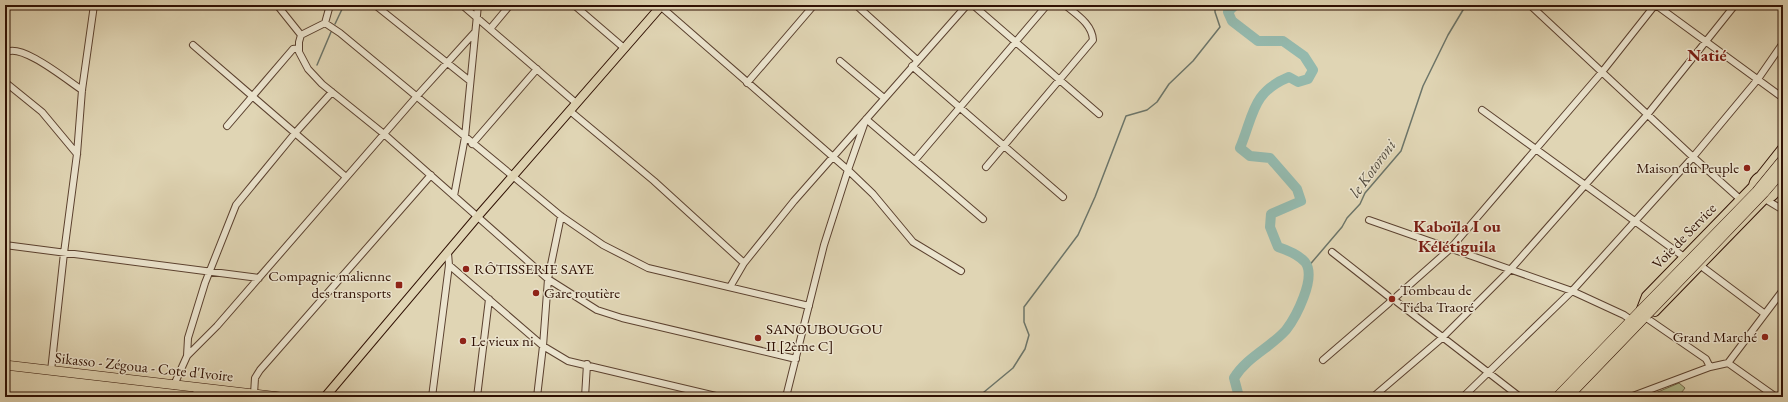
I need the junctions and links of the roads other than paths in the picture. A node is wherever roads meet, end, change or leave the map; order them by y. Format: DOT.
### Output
graph roads {
  1 [pos="94,5"];
  2 [pos="278,5"];
  3 [pos="330,5"];
  4 [pos="462,5"];
  5 [pos="478,5"];
  6 [pos="510,5"];
  7 [pos="574,5"];
  8 [pos="814,5"];
  9 [pos="856,5"];
  10 [pos="967,5"];
  11 [pos="973,5"];
  12 [pos="1047,5"];
  13 [pos="1065,5"];
  14 [pos="1530,5"];
  15 [pos="1656,5"];
  16 [pos="1735,5"];
  17 [pos="378,6"];
  18 [pos="661,6"];
  19 [pos="477,17"];
  20 [pos="325,23"];
  21 [pos="490,28"];
  22 [pos="475,32"];
  23 [pos="301,35"];
  24 [pos="1015,41"];
  25 [pos="1707,42"];
  26 [pos="1783,43"];
  27 [pos="193,45"];
  28 [pos="299,48"];
  29 [pos="624,48"];
  30 [pos="5,52"];
  31 [pos="840,60"];
  32 [pos="917,60"];
  33 [pos="448,62"];
  34 [pos="912,66"];
  35 [pos="537,69"];
  36 [pos="1602,72"];
  37 [pos="1061,80"];
  38 [pos="1758,80"];
  39 [pos="470,81"];
  40 [pos="5,82"];
  41 [pos="747,82"];
  42 [pos="82,90"];
  43 [pos="332,92"];
  44 [pos="252,95"];
  45 [pos="417,96"];
  46 [pos="884,98"];
  47 [pos="1783,98"];
  48 [pos="576,103"];
  49 [pos="960,106"];
  50 [pos="1482,110"];
  51 [pos="570,111"];
  52 [pos="1099,114"];
  53 [pos="1647,115"];
  54 [pos="866,119"];
  55 [pos="227,126"];
  56 [pos="296,132"];
  57 [pos="384,134"];
  58 [pos="465,136"];
  59 [pos="472,144"];
  60 [pos="1004,145"];
  61 [pos="1783,147"];
  62 [pos="1536,149"];
  63 [pos="77,154"];
  64 [pos="832,157"];
  65 [pos="1693,157"];
  66 [pos="1783,159"];
  67 [pos="915,160"];
  68 [pos="986,167"];
  69 [pos="848,170"];
  70 [pos="1783,171"];
  71 [pos="431,175"];
  72 [pos="1760,176"];
  73 [pos="1783,176"];
  74 [pos="346,177"];
  75 [pos="513,177"];
  76 [pos="1585,186"];
  77 [pos="1753,186"];
  78 [pos="1779,190"];
  79 [pos="454,196"];
  80 [pos="1063,197"];
  81 [pos="1740,199"];
  82 [pos="1765,199"];
  83 [pos="1783,210"];
  84 [pos="478,216"];
  85 [pos="561,216"];
  86 [pos="983,219"];
  87 [pos="1369,220"];
  88 [pos="1635,221"];
  89 [pos="5,245"];
  90 [pos="1450,249"];
  91 [pos="1332,252"];
  92 [pos="64,253"];
  93 [pos="448,253"];
  94 [pos="1684,257"];
  95 [pos="744,263"];
  96 [pos="450,265"];
  97 [pos="1701,266"];
  98 [pos="1510,270"];
  99 [pos="961,271"];
  100 [pos="210,272"];
  101 [pos="259,278"];
  102 [pos="548,279"];
  103 [pos="730,287"];
  104 [pos="1783,290"];
  105 [pos="1572,291"];
  106 [pos="1388,296"];
  107 [pos="489,299"];
  108 [pos="1397,299"];
  109 [pos="1389,303"];
  110 [pos="809,306"];
  111 [pos="1645,314"];
  112 [pos="1765,314"];
  113 [pos="1631,320"];
  114 [pos="1442,338"];
  115 [pos="543,346"];
  116 [pos="187,356"];
  117 [pos="796,360"];
  118 [pos="1323,360"];
  119 [pos="1728,363"];
  120 [pos="587,364"];
  121 [pos="5,365"];
  122 [pos="1710,367"];
  123 [pos="51,371"];
  124 [pos="1489,372"];
  125 [pos="174,385"];
  126 [pos="197,387"];
  127 [pos="1783,393"];
  128 [pos="254,394"];
  129 [pos="196,397"];
  130 [pos="280,397"];
  131 [pos="326,397"];
  132 [pos="432,397"];
  133 [pos="477,397"];
  134 [pos="537,397"];
  135 [pos="585,397"];
  136 [pos="720,397"];
  137 [pos="786,397"];
  138 [pos="1373,397"];
  139 [pos="1463,397"];
  140 [pos="1520,397"];
  141 [pos="1557,397"];
  142 [pos="1568,397"];
  143 [pos="1630,397"];
  144 [pos="1776,397"];
  145 [pos="1780,397"];
  1 -- 42 [label="street"];
  2 -- 23 [label="street"];
  3 -- 20 [label="street"];
  4 -- 19 [label="street"];
  5 -- 19 [label="street"];
  6 -- 21 [label="street"];
  7 -- 29 [label="street"];
  8 -- 41 [label="street"];
  9 -- 32 [label="street"];
  10 -- 32 [label="street"];
  11 -- 24 [label="street"];
  12 -- 24 [label="street"];
  13 -- 37 [label="street"];
  14 -- 36 [label="street"];
  15 -- 25 [label="street"];
  15 -- 36 [label="street"];
  16 -- 25 [label="street"];
  17 -- 33 [label="street"];
  18 -- 29 [label="main road"];
  18 -- 41 [label="street"];
  19 -- 21 [label="street"];
  19 -- 22 [label="street"];
  20 -- 23 [label="street"];
  20 -- 45 [label="street"];
  21 -- 35 [label="street"];
  22 -- 33 [label="street"];
  22 -- 39 [label="street"];
  23 -- 28 [label="street"];
  24 -- 37 [label="street"];
  24 -- 49 [label="street"];
  25 -- 38 [label="street"];
  25 -- 53 [label="street"];
  26 -- 38 [label="street"];
  27 -- 44 [label="street"];
  28 -- 43 [label="street"];
  28 -- 44 [label="street"];
  29 -- 48 [label="main road"];
  30 -- 42 [label="street"];
  31 -- 46 [label="street"];
  32 -- 34 [label="street"];
  33 -- 39 [label="street"];
  33 -- 45 [label="street"];
  34 -- 46 [label="street"];
  34 -- 49 [label="street"];
  35 -- 48 [label="street"];
  35 -- 59 [label="street"];
  36 -- 53 [label="street"];
  36 -- 62 [label="street"];
  37 -- 52 [label="street"];
  37 -- 60 [label="street"];
  38 -- 47 [label="street"];
  38 -- 65 [label="street"];
  39 -- 58 [label="street"];
  40 -- 63 [label="street"];
  41 -- 64 [label="street"];
  42 -- 63 [label="street"];
  43 -- 56 [label="street"];
  43 -- 57 [label="street"];
  44 -- 55 [label="street"];
  44 -- 56 [label="street"];
  45 -- 57 [label="street"];
  45 -- 58 [label="street"];
  46 -- 54 [label="street"];
  48 -- 51 [label="main road"];
  49 -- 60 [label="street"];
  49 -- 67 [label="street"];
  50 -- 62 [label="street"];
  51 -- 75 [label="main road"];
  51 -- 95 [label="street"];
  53 -- 65 [label="street"];
  53 -- 76 [label="street"];
  54 -- 64 [label="street"];
  54 -- 67 [label="street"];
  54 -- 69 [label="street"];
  56 -- 74 [label="street"];
  56 -- 100 [label="street"];
  57 -- 71 [label="street"];
  57 -- 74 [label="street"];
  58 -- 59 [label="street"];
  58 -- 79 [label="street"];
  59 -- 75 [label="street"];
  60 -- 68 [label="street"];
  60 -- 80 [label="street"];
  61 -- 72 [label="main road"];
  62 -- 76 [label="street"];
  62 -- 90 [label="street"];
  63 -- 92 [label="street"];
  64 -- 69 [label="street"];
  64 -- 95 [label="street"];
  65 -- 81 [label="street"];
  65 -- 88 [label="street"];
  66 -- 111 [label="highway, bridge"];
  67 -- 86 [label="street"];
  69 -- 99 [label="street"];
  69 -- 110 [label="street"];
  70 -- 111 [label="highway, bridge"];
  71 -- 79 [label="street"];
  71 -- 128 [label="street"];
  72 -- 77 [label="main road"];
  72 -- 78 [label="main road"];
  73 -- 78 [label="main road"];
  74 -- 101 [label="street"];
  75 -- 84 [label="main road"];
  75 -- 85 [label="street"];
  76 -- 88 [label="street"];
  76 -- 98 [label="street"];
  77 -- 81 [label="main road, Voie de Service"];
  77 -- 82 [label="main road"];
  78 -- 82 [label="main road"];
  79 -- 84 [label="street"];
  81 -- 94 [label="main road, Voie de Service"];
  82 -- 83 [label="street"];
  82 -- 97 [label="main road"];
  84 -- 93 [label="main road"];
  84 -- 102 [label="street"];
  85 -- 102 [label="street"];
  85 -- 103 [label="street"];
  87 -- 90 [label="street"];
  88 -- 94 [label="street"];
  88 -- 105 [label="street"];
  89 -- 92 [label="street"];
  90 -- 98 [label="street"];
  90 -- 108 [label="street"];
  91 -- 106 [label="street"];
  92 -- 100 [label="street"];
  92 -- 123 [label="street"];
  93 -- 96 [label="street"];
  93 -- 131 [label="main road"];
  94 -- 111 [label="main road, Voie de Service"];
  95 -- 103 [label="street"];
  96 -- 107 [label="street"];
  96 -- 132 [label="street"];
  97 -- 111 [label="main road"];
  97 -- 112 [label="street"];
  98 -- 105 [label="street"];
  98 -- 114 [label="street"];
  100 -- 101 [label="street"];
  100 -- 116 [label="street"];
  101 -- 116 [label="street"];
  102 -- 115 [label="street"];
  102 -- 117 [label="street"];
  103 -- 110 [label="street"];
  104 -- 112 [label="street"];
  105 -- 113 [label="street"];
  105 -- 124 [label="street"];
  106 -- 108 [label="street"];
  106 -- 109 [label="street"];
  107 -- 115 [label="street"];
  107 -- 133 [label="street"];
  108 -- 109 [label="street"];
  108 -- 114 [label="street"];
  109 -- 118 [label="street"];
  110 -- 117 [label="street"];
  111 -- 113 [label="highway"];
  111 -- 122 [label="street"];
  111 -- 142 [label="highway"];
  112 -- 119 [label="street"];
  113 -- 141 [label="highway"];
  114 -- 124 [label="street"];
  114 -- 138 [label="street"];
  115 -- 120 [label="street"];
  115 -- 134 [label="street"];
  116 -- 125 [label="street"];
  117 -- 137 [label="street"];
  119 -- 122 [label="street"];
  119 -- 144 [label="street"];
  120 -- 135 [label="street"];
  120 -- 136 [label="street"];
  121 -- 123 [label="highway, Sikasso - Zégoua - Cote d'Ivoire"];
  122 -- 143 [label="street"];
  123 -- 125 [label="highway, Sikasso - Zégoua - Cote d'Ivoire"];
  124 -- 139 [label="street"];
  124 -- 140 [label="street"];
  125 -- 126 [label="highway, Sikasso - Zégoua - Cote d'Ivoire"];
  126 -- 128 [label="highway, Sikasso - Zégoua - Cote d'Ivoire"];
  126 -- 129 [label="street"];
  127 -- 145 [label="main road"];
  128 -- 130 [label="highway, Sikasso - Zégoua - Cote d'Ivoire"];
}
